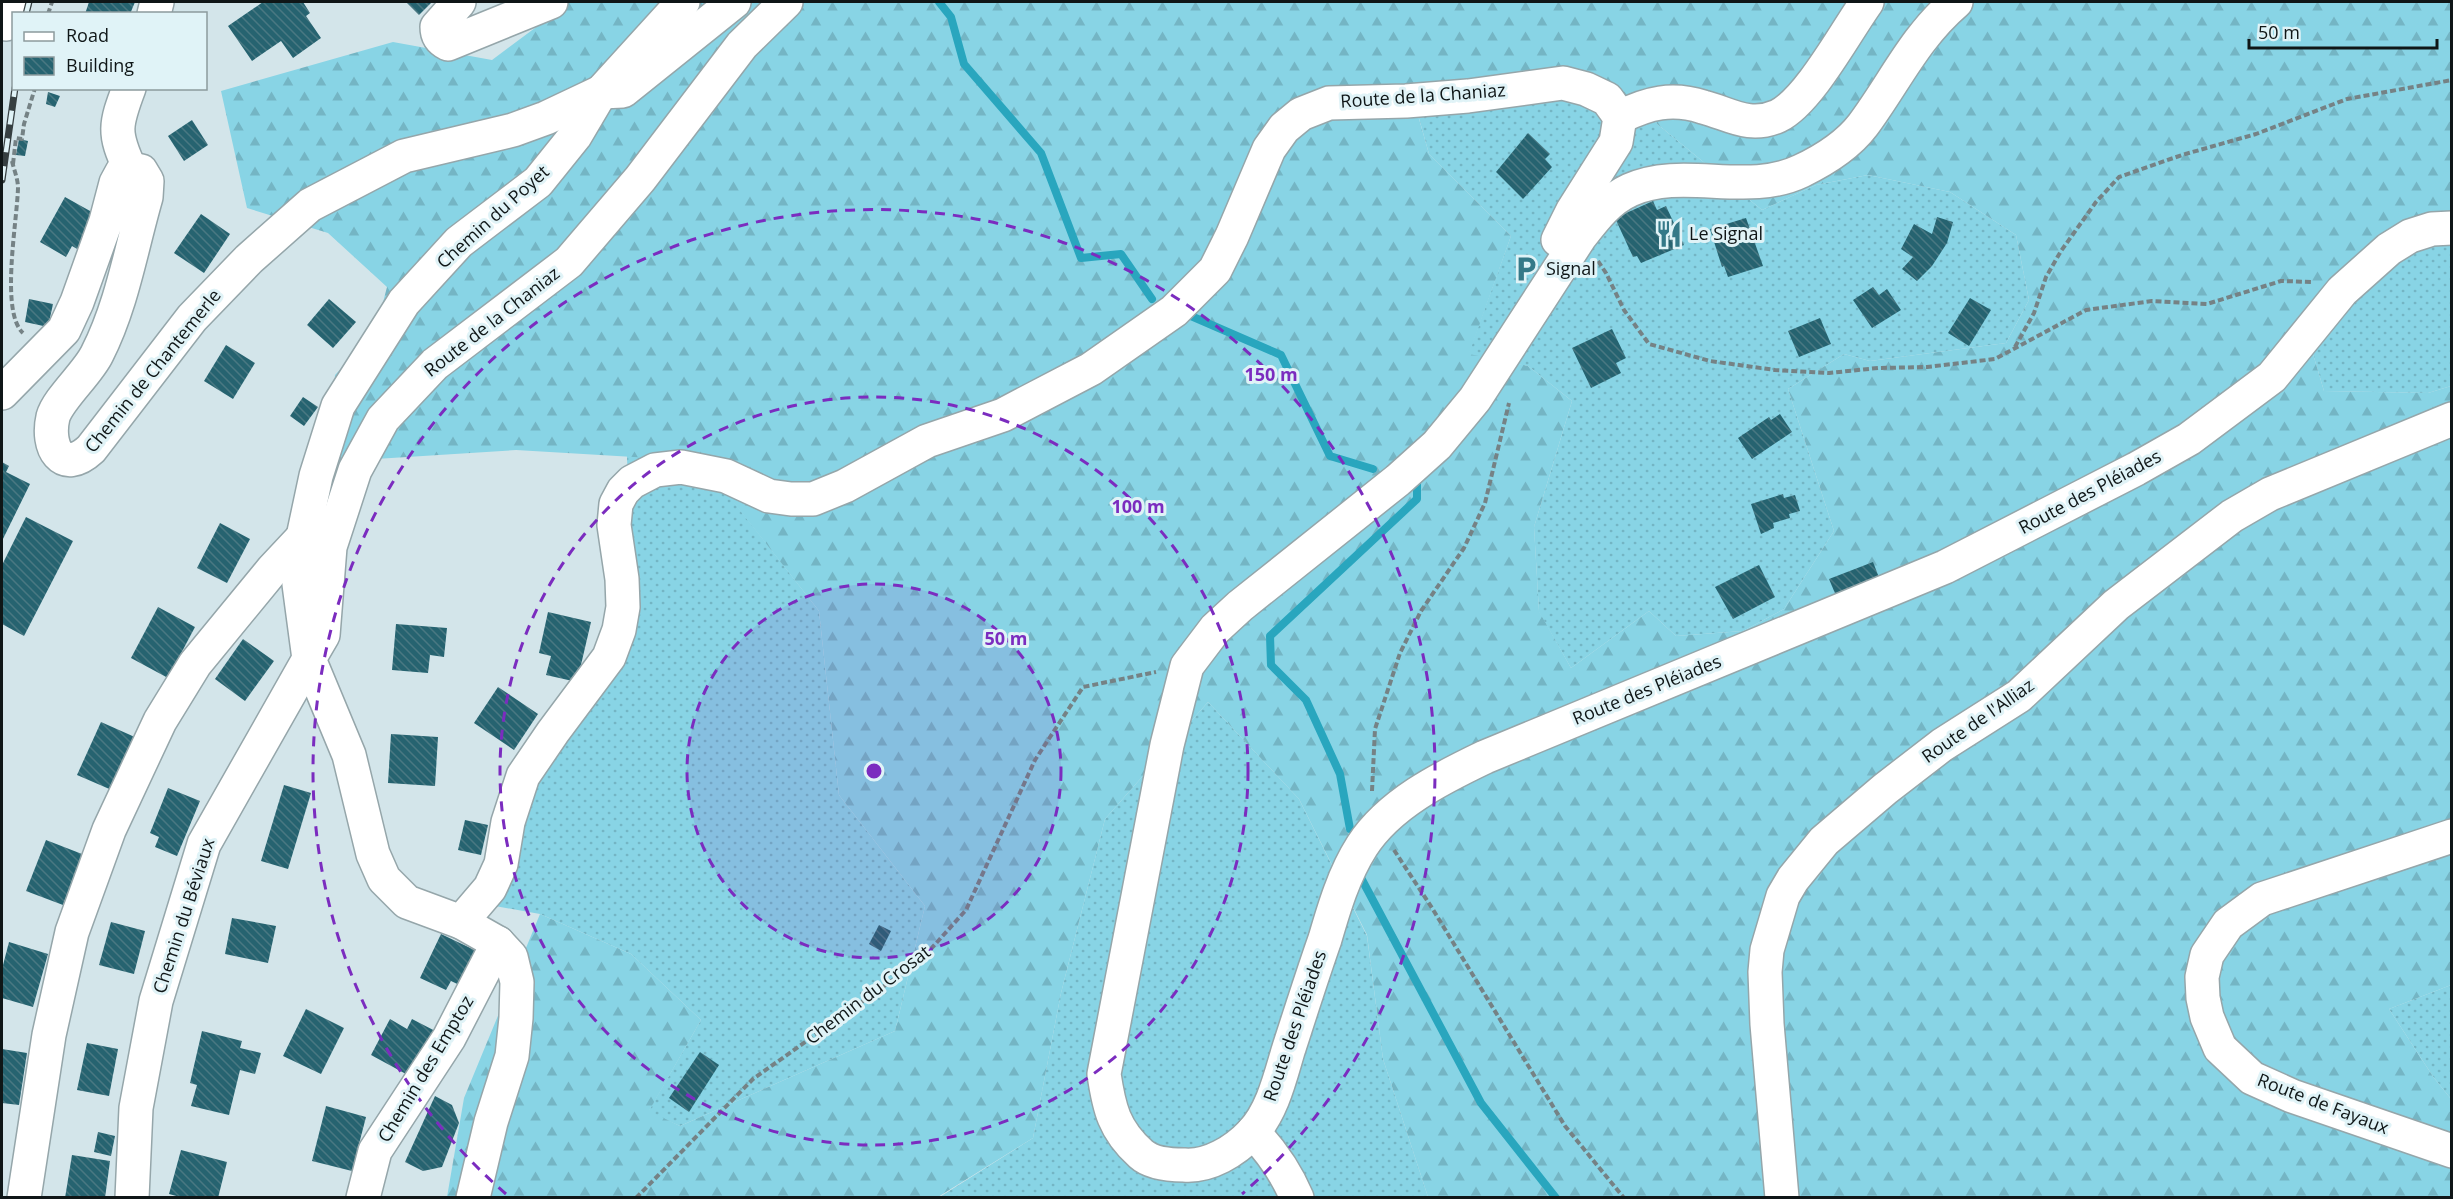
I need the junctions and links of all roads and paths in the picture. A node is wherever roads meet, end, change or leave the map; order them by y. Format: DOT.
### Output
graph roads {
  1 [pos="459,2"];
  2 [pos="551,2"];
  3 [pos="683,2"];
  4 [pos="734,2"];
  5 [pos="786,2"];
  6 [pos="1867,2"];
  7 [pos="1956,2"];
  8 [pos="2451,80"];
  9 [pos="34,90"];
  10 [pos="128,90"];
  11 [pos="601,92"];
  12 [pos="1620,117"];
  13 [pos="130,169"];
  14 [pos="2451,228"];
  15 [pos="1581,237"];
  16 [pos="2342,291"];
  17 [pos="1538,304"];
  18 [pos="47,348"];
  19 [pos="2014,348"];
  20 [pos="2,393"];
  21 [pos="1510,400"];
  22 [pos="2451,419"];
  23 [pos="303,537"];
  24 [pos="309,658"];
  25 [pos="1187,666"];
  26 [pos="1377,825"];
  27 [pos="2451,836"];
  28 [pos="461,922"];
  29 [pos="498,943"];
  30 [pos="1253,1132"];
  31 [pos="2451,1151"];
  32 [pos="1295,1195"];
  33 [pos="24,1197"];
  34 [pos="132,1197"];
  35 [pos="363,1197"];
  36 [pos="473,1197"];
  37 [pos="636,1197"];
  38 [pos="1624,1197"];
  39 [pos="1782,1197"];
  1 -- 2 [label="street"];
  3 -- 11 [label="street, Chemin du Poyet"];
  4 -- 11 [label="street"];
  5 -- 24 [label="street, Route de la Chaniaz"];
  6 -- 12 [label="street"];
  7 -- 15 [label="street, Route des Pléiades"];
  8 -- 19 [label="path"];
  9 -- 18 [label="path"];
  10 -- 13 [label="street, Chemin de Chantemerle"];
  11 -- 13 [label="street, Chemin de Chantemerle"];
  11 -- 23 [label="street, Chemin du Poyet"];
  12 -- 17 [label="street"];
  12 -- 28 [label="street, Route de la Chaniaz"];
  13 -- 18 [label="street"];
  14 -- 16 [label="street, Route des Pléiades"];
  15 -- 17 [label="street, Route des Pléiades"];
  15 -- 19 [label="path"];
  16 -- 19 [label="path"];
  16 -- 26 [label="street, Route des Pléiades"];
  17 -- 25 [label="street, Route des Pléiades"];
  18 -- 20 [label="street"];
  21 -- 26 [label="path"];
  22 -- 39 [label="street, Route de l'Alliaz"];
  23 -- 24 [label="street, Chemin du Poyet"];
  23 -- 33 [label="street"];
  24 -- 28 [label="street"];
  24 -- 34 [label="street, Chemin du Béviaux"];
  25 -- 30 [label="street, Route des Pléiades"];
  25 -- 37 [label="path, Chemin du Crosat"];
  26 -- 30 [label="street, Route des Pléiades"];
  26 -- 38 [label="path"];
  27 -- 31 [label="street, Route de Fayaux"];
  28 -- 29 [label="street"];
  29 -- 35 [label="street, Chemin des Emptoz"];
  29 -- 36 [label="street"];
  30 -- 32 [label="street"];
}
